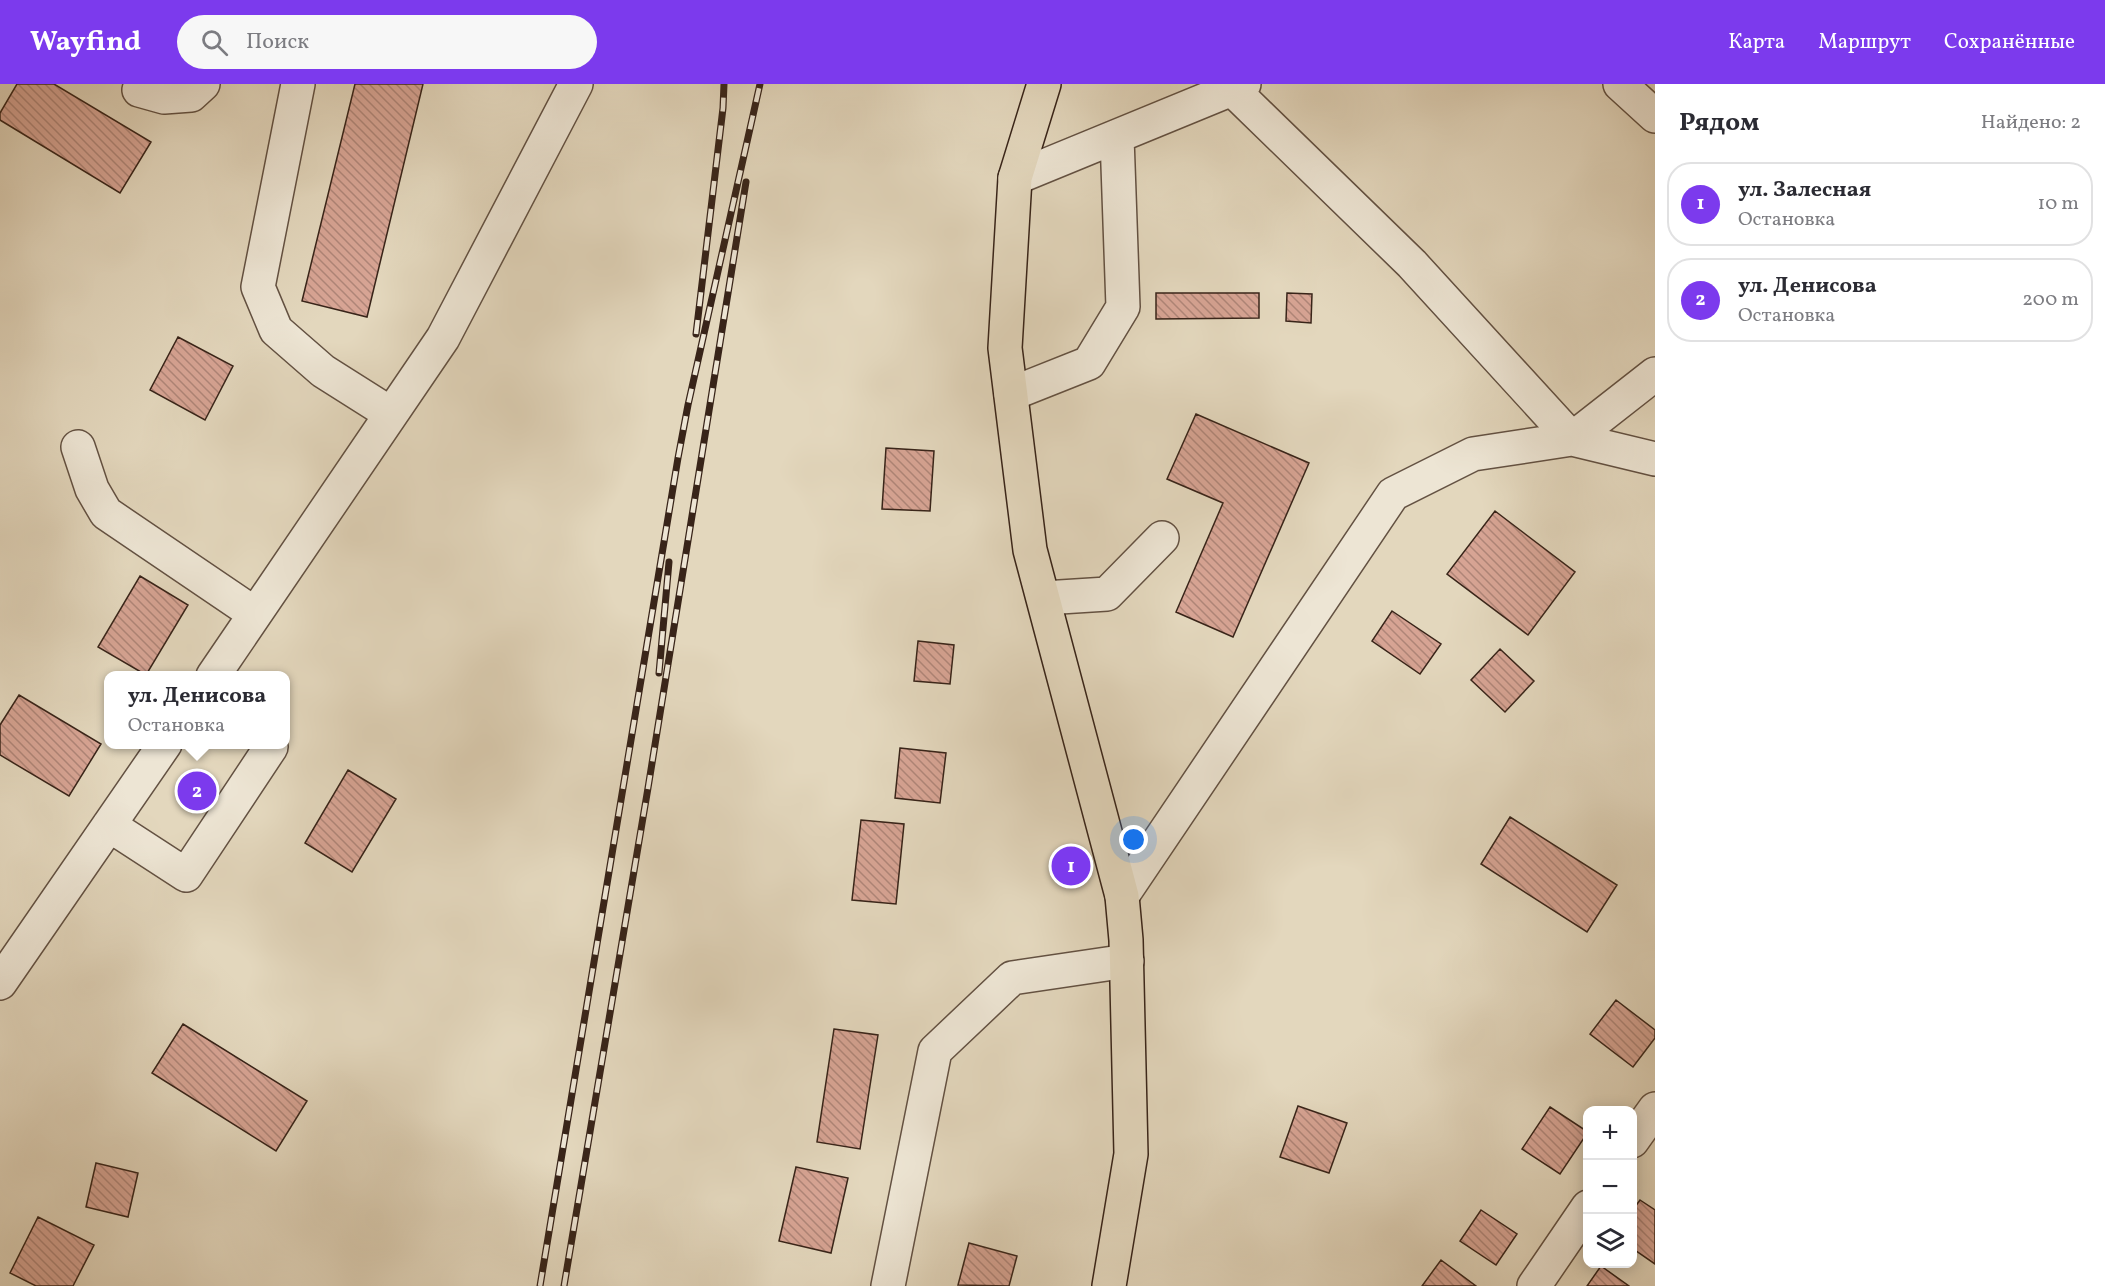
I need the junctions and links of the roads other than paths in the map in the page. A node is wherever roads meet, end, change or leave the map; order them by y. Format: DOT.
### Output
graph roads {
  1 [pos="203,84"];
  2 [pos="298,84"];
  3 [pos="576,84"];
  4 [pos="1044,84"];
  5 [pos="1620,84"];
  6 [pos="1238,86"];
  7 [pos="139,90"];
  8 [pos="1655,116"];
  9 [pos="1117,136"];
  10 [pos="1015,178"];
  11 [pos="1655,374"];
  12 [pos="1011,394"];
  13 [pos="391,414"];
  14 [pos="1572,439"];
  15 [pos="78,447"];
  16 [pos="1655,459"];
  17 [pos="1162,538"];
  18 [pos="1044,598"];
  19 [pos="255,614"];
  20 [pos="216,671"];
  21 [pos="162,749"];
  22 [pos="270,749"];
  23 [pos="109,825"];
  24 [pos="1122,896"];
  25 [pos="1127,961"];
  26 [pos="0,983"];
  27 [pos="1655,1109"];
  28 [pos="1637,1134"];
  29 [pos="1583,1213"];
  30 [pos="888,1286"];
  31 [pos="1109,1286"];
  32 [pos="1534,1286"];
  1 -- 7 [label="street"];
  2 -- 13 [label="street"];
  3 -- 13 [label="street"];
  4 -- 10 [label="main road"];
  5 -- 8 [label="street"];
  6 -- 9 [label="street"];
  6 -- 14 [label="street"];
  9 -- 10 [label="street"];
  9 -- 12 [label="street"];
  10 -- 12 [label="main road"];
  11 -- 14 [label="street"];
  12 -- 18 [label="main road"];
  13 -- 19 [label="street"];
  14 -- 16 [label="street"];
  14 -- 24 [label="street"];
  15 -- 19 [label="street"];
  17 -- 18 [label="street"];
  18 -- 24 [label="main road"];
  19 -- 20 [label="street"];
  21 -- 23 [label="street"];
  22 -- 23 [label="street"];
  23 -- 26 [label="street"];
  24 -- 25 [label="main road"];
  25 -- 30 [label="street"];
  25 -- 31 [label="main road"];
  27 -- 28 [label="street"];
  29 -- 32 [label="street"];
}
